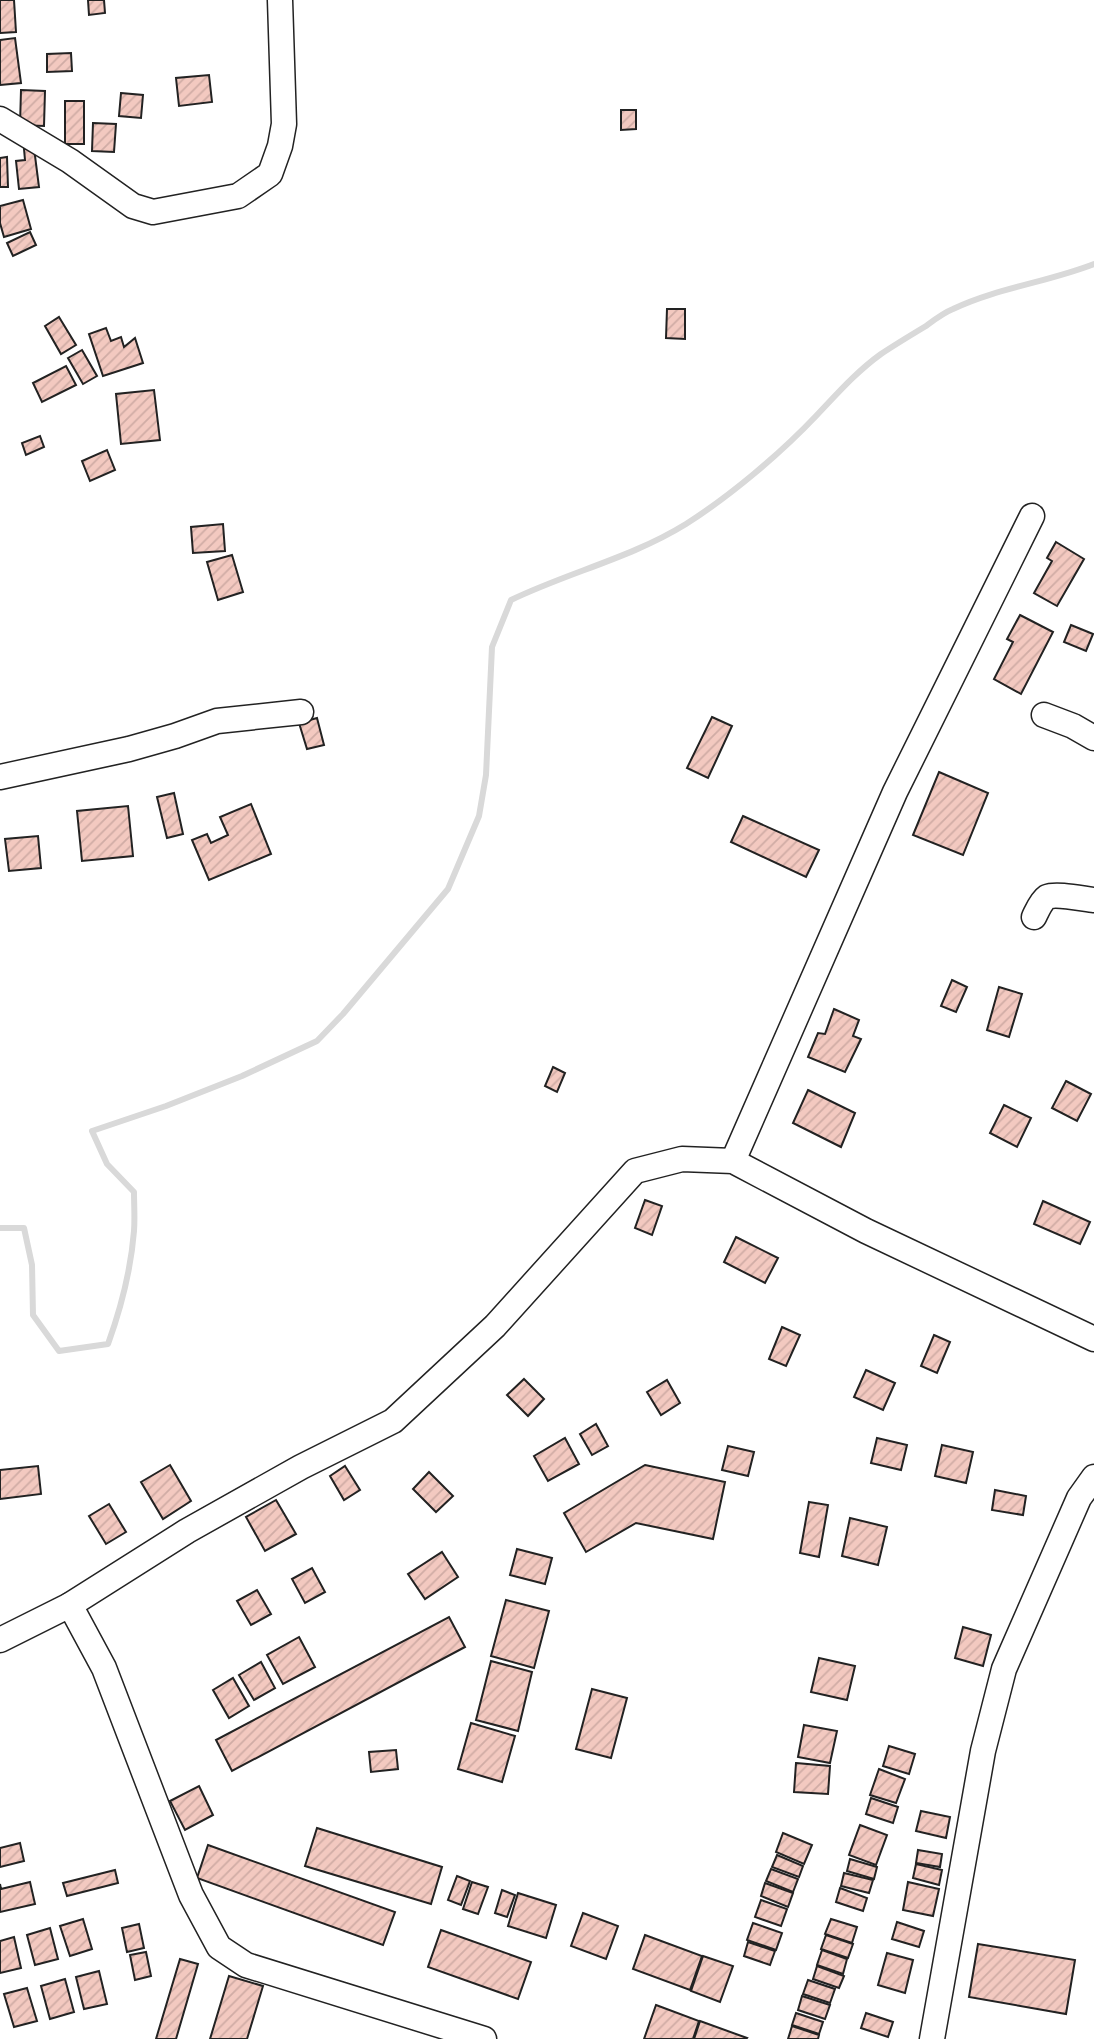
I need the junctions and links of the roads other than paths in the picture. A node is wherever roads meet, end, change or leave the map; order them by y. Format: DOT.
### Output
graph roads {
  1 [pos="280,0"];
  2 [pos="0,119"];
  3 [pos="1032,516"];
  4 [pos="301,712"];
  5 [pos="1044,715"];
  6 [pos="1094,738"];
  7 [pos="0,777"];
  8 [pos="1094,900"];
  9 [pos="1034,916"];
  10 [pos="733,1161"];
  11 [pos="1094,1339"];
  12 [pos="1094,1478"];
  13 [pos="70,1605"];
  14 [pos="0,1640"];
  15 [pos="484,2039"];
  16 [pos="932,2039"];
  1 -- 2 [label="street"];
  3 -- 10 [label="street"];
  4 -- 7 [label="street"];
  5 -- 6 [label="street"];
  8 -- 9 [label="street"];
  10 -- 11 [label="street"];
  10 -- 13 [label="street"];
  12 -- 16 [label="street"];
  13 -- 14 [label="street"];
  13 -- 15 [label="street"];
}
